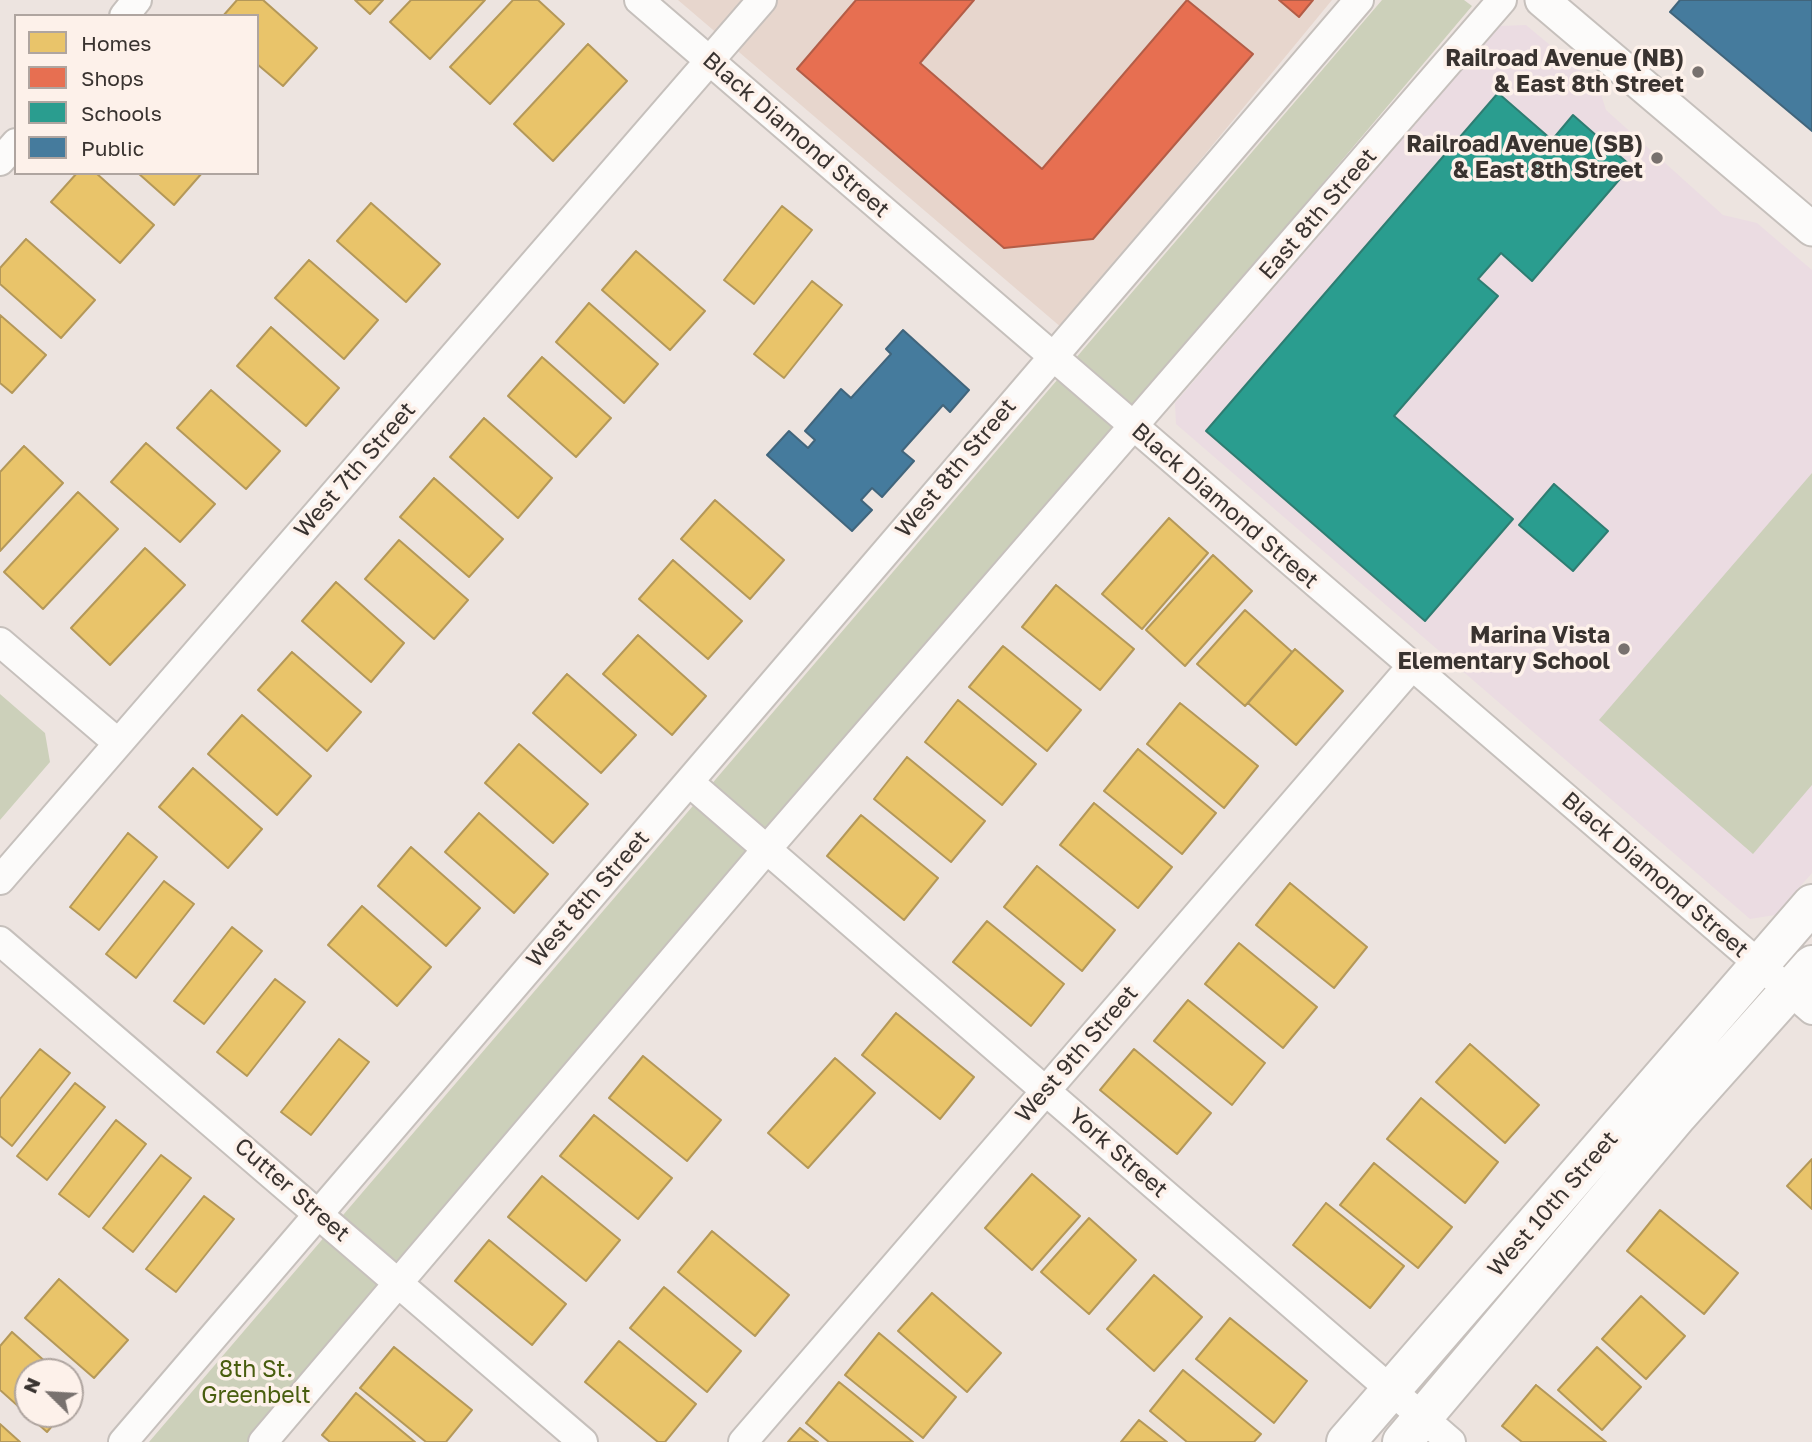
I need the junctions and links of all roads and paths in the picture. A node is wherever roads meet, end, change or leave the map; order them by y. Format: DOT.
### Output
graph roads {
  1 [pos="138,0"];
  2 [pos="639,0"];
  3 [pos="761,0"];
  4 [pos="1359,0"];
  5 [pos="1502,0"];
  6 [pos="1542,0"];
  7 [pos="126,14"];
  8 [pos="710,60"];
  9 [pos="14,144"];
  10 [pos="0,161"];
  11 [pos="1812,229"];
  12 [pos="1052,356"];
  13 [pos="1134,428"];
  14 [pos="0,642"];
  15 [pos="1412,666"];
  16 [pos="118,743"];
  17 [pos="689,782"];
  18 [pos="766,850"];
  19 [pos="0,880"];
  20 [pos="1812,904"];
  21 [pos="0,941"];
  22 [pos="1758,964"];
  23 [pos="1804,988"];
  24 [pos="1046,1091"];
  25 [pos="318,1212"];
  26 [pos="399,1283"];
  27 [pos="1390,1391"];
  28 [pos="1425,1434"];
  29 [pos="123,1442"];
  30 [pos="263,1442"];
  31 [pos="583,1442"];
  32 [pos="743,1442"];
  33 [pos="1346,1442"];
  1 -- 7 [label="street"];
  2 -- 8 [label="street, Black Diamond Street"];
  3 -- 8 [label="street, West 7th Street"];
  4 -- 12 [label="street"];
  5 -- 13 [label="street, East 8th Street"];
  6 -- 11 [label="street"];
  8 -- 12 [label="street, Black Diamond Street"];
  8 -- 16 [label="street, West 7th Street"];
  9 -- 10 [label="street"];
  12 -- 13 [label="street, Black Diamond Street"];
  12 -- 17 [label="street, West 8th Street"];
  13 -- 15 [label="street, Black Diamond Street"];
  13 -- 18 [label="street"];
  14 -- 16 [label="street"];
  15 -- 22 [label="street, Black Diamond Street"];
  15 -- 24 [label="street, West 9th Street"];
  16 -- 19 [label="street, West 7th Street"];
  17 -- 18 [label="street, York Street"];
  17 -- 25 [label="street, West 8th Street"];
  18 -- 24 [label="street, York Street"];
  18 -- 26 [label="street"];
  20 -- 22 [label="main road, West 10th Street"];
  21 -- 25 [label="street, Cutter Street"];
  22 -- 23 [label="street, Black Diamond Street"];
  22 -- 27 [label="main road, West 10th Street"];
  23 -- 28 [label="main road, West 10th Street"];
  24 -- 27 [label="street, York Street"];
  24 -- 32 [label="street, West 9th Street"];
  25 -- 26 [label="street, Cutter Street"];
  25 -- 29 [label="street, West 8th Street"];
  26 -- 30 [label="street"];
  26 -- 31 [label="street, Cutter Street"];
  27 -- 28 [label="street, York Street"];
  27 -- 33 [label="main road, West 10th Street"];
}
